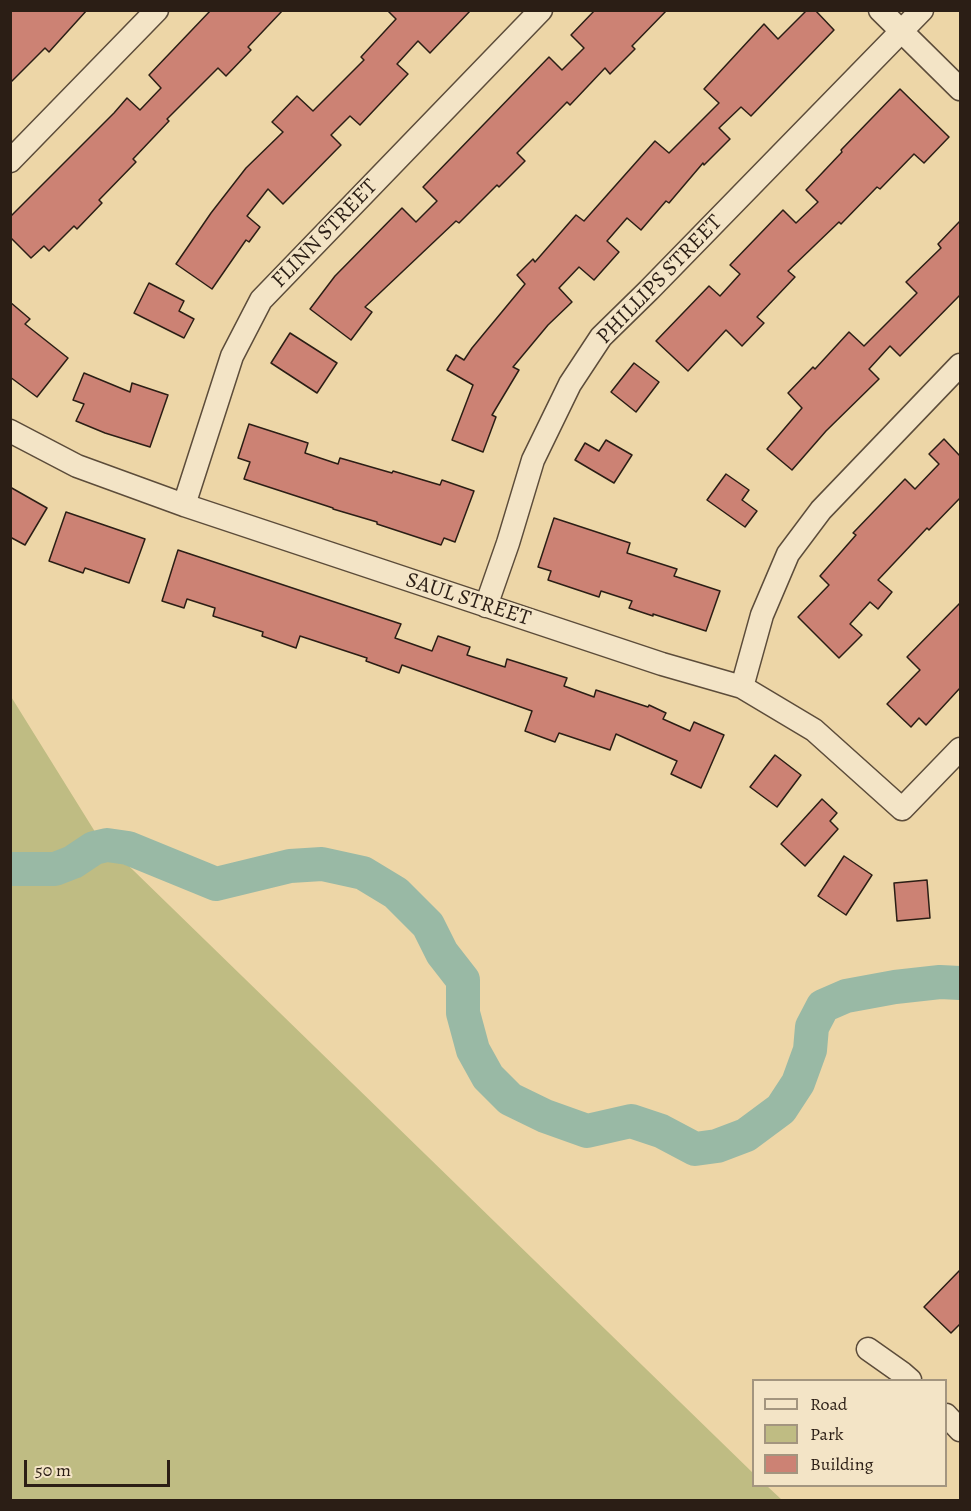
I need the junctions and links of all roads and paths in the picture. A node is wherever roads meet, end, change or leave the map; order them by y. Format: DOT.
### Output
graph roads {
  1 [pos="157,10"];
  2 [pos="542,10"];
  3 [pos="880,10"];
  4 [pos="922,10"];
  5 [pos="902,31"];
  6 [pos="960,89"];
  7 [pos="10,161"];
  8 [pos="960,365"];
  9 [pos="10,431"];
  10 [pos="184,505"];
  11 [pos="486,606"];
  12 [pos="742,687"];
  13 [pos="960,749"];
  14 [pos="868,1349"];
  15 [pos="909,1379"];
  16 [pos="947,1417"];
  17 [pos="960,1430"];
  1 -- 7 [label="street"];
  2 -- 10 [label="street, FLINN STREET"];
  3 -- 5 [label="street"];
  4 -- 5 [label="street, PHILLIPS STREET"];
  5 -- 6 [label="street"];
  5 -- 11 [label="street, PHILLIPS STREET"];
  8 -- 12 [label="street"];
  9 -- 10 [label="street, SAUL STREET"];
  10 -- 11 [label="street, SAUL STREET"];
  11 -- 12 [label="street, SAUL STREET"];
  12 -- 13 [label="street, SAUL STREET"];
  14 -- 15 [label="street"];
  16 -- 17 [label="street"];
}
